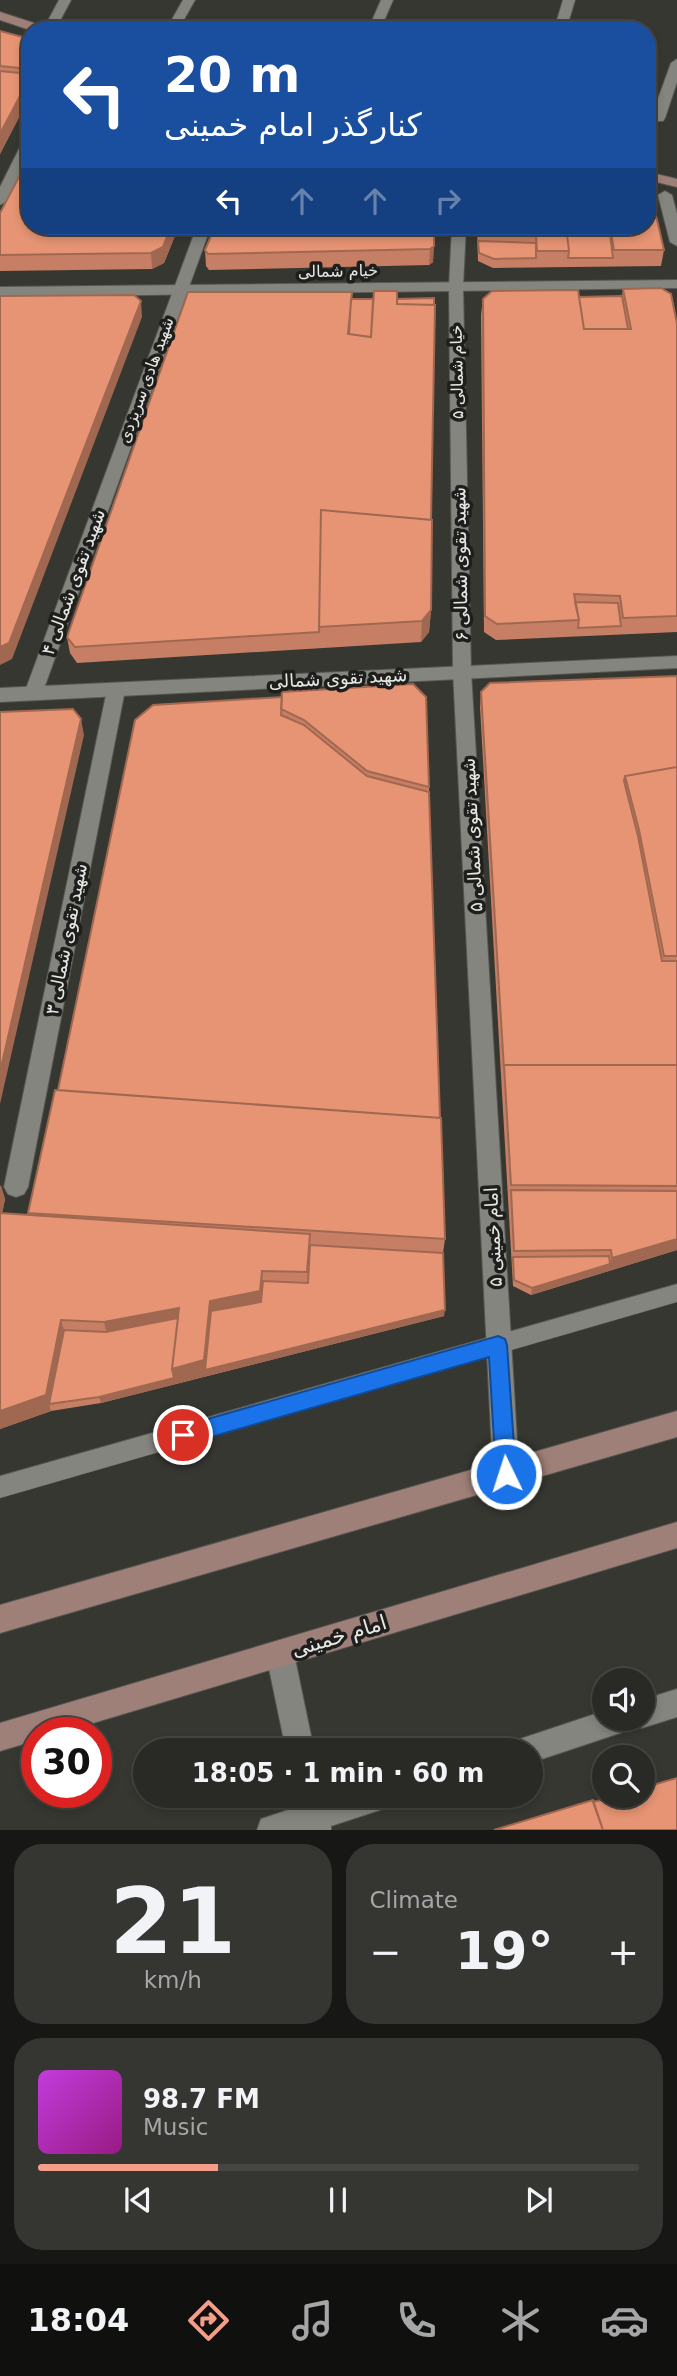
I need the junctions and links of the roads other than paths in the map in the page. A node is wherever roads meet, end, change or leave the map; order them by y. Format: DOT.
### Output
graph roads {
  1 [pos="65,0"];
  2 [pos="189,0"];
  3 [pos="387,0"];
  4 [pos="569,0"];
  5 [pos="0,16"];
  6 [pos="54,21"];
  7 [pos="177,21"];
  8 [pos="378,21"];
  9 [pos="563,21"];
  10 [pos="21,23"];
  11 [pos="677,63"];
  12 [pos="656,110"];
  13 [pos="656,118"];
  14 [pos="677,121"];
  15 [pos="21,160"];
  16 [pos="656,178"];
  17 [pos="677,183"];
  18 [pos="671,197"];
  19 [pos="0,201"];
  20 [pos="201,235"];
  21 [pos="459,235"];
  22 [pos="677,241"];
  23 [pos="677,284"];
  24 [pos="456,286"];
  25 [pos="180,290"];
  26 [pos="0,292"];
  27 [pos="458,457"];
  28 [pos="113,469"];
  29 [pos="677,662"];
  30 [pos="462,671"];
  31 [pos="116,690"];
  32 [pos="33,694"];
  33 [pos="0,695"];
  34 [pos="482,1000"];
  35 [pos="16,1187"];
  36 [pos="677,1293"];
  37 [pos="498,1345"];
  38 [pos="677,1424"];
  39 [pos="506,1474"];
  40 [pos="0,1488"];
  41 [pos="677,1535"];
  42 [pos="0,1619"];
  43 [pos="280,1654"];
  44 [pos="677,1703"];
  45 [pos="655,1710"];
  46 [pos="592,1729"];
  47 [pos="0,1737"];
  48 [pos="298,1738"];
  49 [pos="543,1745"];
  50 [pos="336,1808"];
  51 [pos="313,1814"];
  52 [pos="272,1830"];
  1 -- 6 [label="street"];
  2 -- 7 [label="street"];
  3 -- 8 [label="street"];
  4 -- 9 [label="street"];
  5 -- 10 [label="main road"];
  11 -- 12 [label="street"];
  13 -- 14 [label="street"];
  15 -- 19 [label="street"];
  16 -- 17 [label="main road"];
  18 -- 22 [label="street"];
  20 -- 25 [label="street, شهید هادی سریزدی"];
  21 -- 24 [label="street, خیام شمالی ۵"];
  23 -- 24 [label="street, خیام شمالی"];
  24 -- 25 [label="street, خیام شمالی"];
  24 -- 27 [label="street, خیام شمالی ۵"];
  25 -- 26 [label="street, خیام شمالی"];
  25 -- 28 [label="street, شهید هادی سریزدی"];
  27 -- 30 [label="street, شهید تقوی شمالی ۶"];
  28 -- 32 [label="street, شهید تقوی شمالی ۴"];
  29 -- 30 [label="street, شهید تقوی شمالی"];
  30 -- 31 [label="street, شهید تقوی شمالی"];
  30 -- 34 [label="street, شهید تقوی شمالی ۵"];
  31 -- 32 [label="street, شهید تقوی شمالی"];
  31 -- 35 [label="street, شهید تقوی شمالی ۳"];
  32 -- 33 [label="street, شهید تقوی شمالی"];
  34 -- 37 [label="street, امام خمینی ۵"];
  36 -- 37 [label="lane"];
  37 -- 39 [label="street, امام خمینی ۵"];
  37 -- 40 [label="lane"];
  38 -- 39 [label="main road"];
  39 -- 42 [label="main road"];
  41 -- 43 [label="main road, امام خمینی"];
  43 -- 47 [label="main road, امام خمینی"];
  43 -- 48 [label="street"];
  44 -- 45 [label="street"];
  46 -- 49 [label="street"];
  50 -- 51 [label="street"];
  51 -- 52 [label="street"];
}
